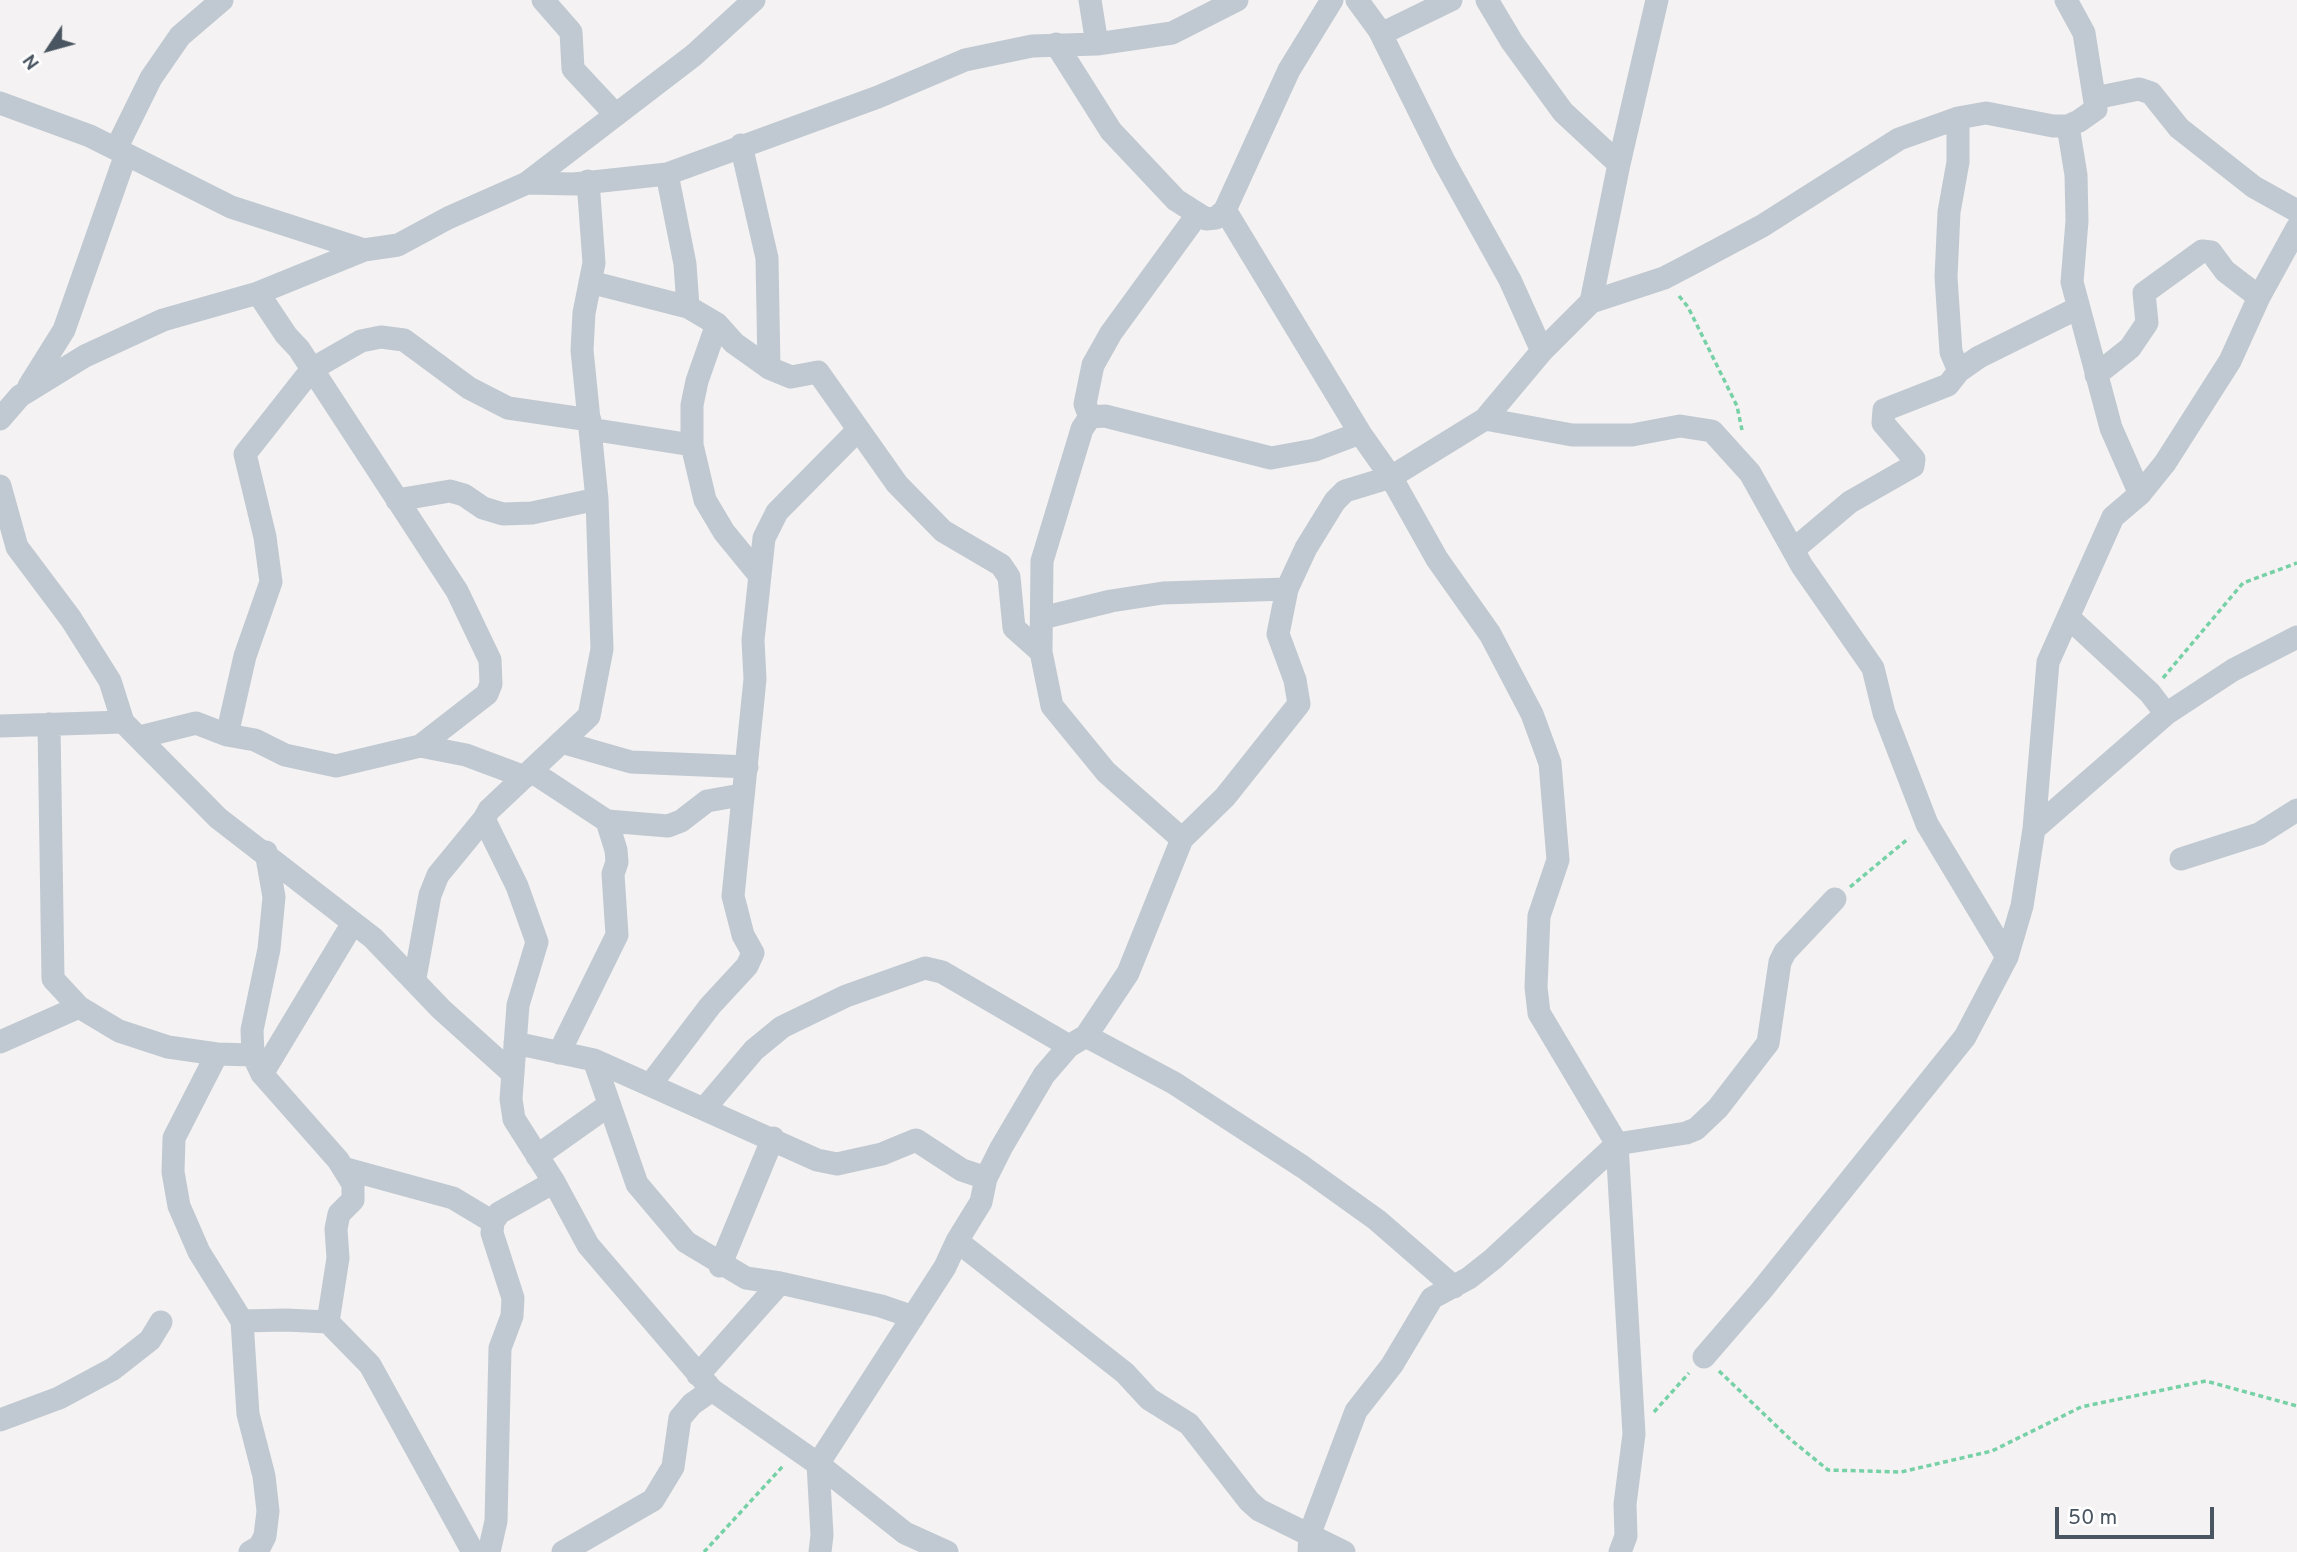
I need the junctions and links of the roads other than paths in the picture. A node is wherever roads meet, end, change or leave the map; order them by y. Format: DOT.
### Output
graph roads {
  1 [pos="222,0"];
  2 [pos="543,0"];
  3 [pos="754,0"];
  4 [pos="1090,0"];
  5 [pos="1237,0"];
  6 [pos="1332,0"];
  7 [pos="1357,0"];
  8 [pos="1451,0"];
  9 [pos="1487,0"];
  10 [pos="1657,0"];
  11 [pos="2066,0"];
  12 [pos="1381,34"];
  13 [pos="1056,44"];
  14 [pos="1097,44"];
  15 [pos="2095,98"];
  16 [pos="0,103"];
  17 [pos="616,115"];
  18 [pos="1958,118"];
  19 [pos="2068,126"];
  20 [pos="741,145"];
  21 [pos="121,151"];
  22 [pos="1619,164"];
  23 [pos="667,174"];
  24 [pos="588,180"];
  25 [pos="527,183"];
  26 [pos="1225,210"];
  27 [pos="2297,211"];
  28 [pos="1197,215"];
  29 [pos="2297,228"];
  30 [pos="364,250"];
  31 [pos="590,282"];
  32 [pos="258,293"];
  33 [pos="2259,297"];
  34 [pos="1591,302"];
  35 [pos="688,307"];
  36 [pos="2078,309"];
  37 [pos="717,324"];
  38 [pos="1542,351"];
  39 [pos="769,368"];
  40 [pos="312,369"];
  41 [pos="1959,371"];
  42 [pos="2096,375"];
  43 [pos="20,396"];
  44 [pos="1090,417"];
  45 [pos="0,419"];
  46 [pos="1485,419"];
  47 [pos="590,425"];
  48 [pos="857,431"];
  49 [pos="1360,433"];
  50 [pos="692,445"];
  51 [pos="1391,477"];
  52 [pos="0,486"];
  53 [pos="2140,494"];
  54 [pos="597,499"];
  55 [pos="397,500"];
  56 [pos="1793,550"];
  57 [pos="760,576"];
  58 [pos="1287,589"];
  59 [pos="2068,617"];
  60 [pos="1042,618"];
  61 [pos="2297,637"];
  62 [pos="1041,652"];
  63 [pos="2166,714"];
  64 [pos="48,724"];
  65 [pos="0,726"];
  66 [pos="131,730"];
  67 [pos="228,735"];
  68 [pos="561,741"];
  69 [pos="419,746"];
  70 [pos="747,767"];
  71 [pos="528,774"];
  72 [pos="741,795"];
  73 [pos="2297,810"];
  74 [pos="484,819"];
  75 [pos="607,821"];
  76 [pos="2034,830"];
  77 [pos="1182,839"];
  78 [pos="265,852"];
  79 [pos="2180,859"];
  80 [pos="1835,899"];
  81 [pos="353,923"];
  82 [pos="2007,957"];
  83 [pos="415,978"];
  84 [pos="79,1007"];
  85 [pos="1077,1041"];
  86 [pos="0,1042"];
  87 [pos="515,1043"];
  88 [pos="559,1053"];
  89 [pos="217,1054"];
  90 [pos="594,1060"];
  91 [pos="258,1065"];
  92 [pos="512,1073"];
  93 [pos="649,1086"];
  94 [pos="610,1105"];
  95 [pos="704,1109"];
  96 [pos="773,1138"];
  97 [pos="1617,1144"];
  98 [pos="537,1156"];
  99 [pos="343,1168"];
  100 [pos="986,1178"];
  101 [pos="554,1182"];
  102 [pos="493,1222"];
  103 [pos="957,1241"];
  104 [pos="720,1266"];
  105 [pos="780,1283"];
  106 [pos="1454,1287"];
  107 [pos="912,1317"];
  108 [pos="242,1321"];
  109 [pos="161,1322"];
  110 [pos="328,1322"];
  111 [pos="1704,1357"];
  112 [pos="705,1382"];
  113 [pos="0,1420"];
  114 [pos="818,1464"];
  115 [pos="1310,1543"];
  116 [pos="250,1552"];
  117 [pos="473,1552"];
  118 [pos="489,1552"];
  119 [pos="563,1552"];
  120 [pos="820,1552"];
  121 [pos="947,1552"];
  122 [pos="1344,1552"];
  123 [pos="1620,1552"];
  1 -- 21 [label="street"];
  2 -- 17 [label="street"];
  3 -- 17 [label="street"];
  4 -- 14 [label="street"];
  5 -- 14 [label="street"];
  6 -- 26 [label="street"];
  7 -- 12 [label="street"];
  8 -- 12 [label="street"];
  9 -- 22 [label="street"];
  10 -- 22 [label="street"];
  11 -- 15 [label="street"];
  12 -- 38 [label="street"];
  13 -- 14 [label="street"];
  13 -- 20 [label="street"];
  13 -- 28 [label="street"];
  15 -- 19 [label="street"];
  15 -- 27 [label="street"];
  16 -- 21 [label="street"];
  17 -- 25 [label="street"];
  18 -- 19 [label="street"];
  18 -- 34 [label="street"];
  18 -- 41 [label="street"];
  19 -- 36 [label="street"];
  20 -- 23 [label="street"];
  20 -- 39 [label="street"];
  21 -- 30 [label="street"];
  21 -- 43 [label="street"];
  22 -- 34 [label="street"];
  23 -- 24 [label="street"];
  23 -- 35 [label="street"];
  24 -- 25 [label="street"];
  24 -- 31 [label="street"];
  25 -- 30 [label="street"];
  26 -- 28 [label="street"];
  26 -- 49 [label="street"];
  28 -- 44 [label="street"];
  29 -- 33 [label="street"];
  30 -- 32 [label="street"];
  31 -- 35 [label="street"];
  31 -- 47 [label="street"];
  32 -- 40 [label="street"];
  32 -- 43 [label="street"];
  33 -- 42 [label="street"];
  33 -- 53 [label="street"];
  34 -- 38 [label="street"];
  35 -- 37 [label="street"];
  36 -- 41 [label="street"];
  36 -- 42 [label="street"];
  37 -- 39 [label="street"];
  37 -- 50 [label="street"];
  38 -- 46 [label="street"];
  39 -- 48 [label="street"];
  40 -- 47 [label="street"];
  40 -- 55 [label="street"];
  40 -- 67 [label="street"];
  41 -- 56 [label="street"];
  42 -- 53 [label="street"];
  43 -- 45 [label="street"];
  44 -- 49 [label="street"];
  44 -- 60 [label="street"];
  46 -- 51 [label="street"];
  46 -- 56 [label="street"];
  47 -- 50 [label="street"];
  47 -- 54 [label="street"];
  48 -- 57 [label="street"];
  48 -- 62 [label="street"];
  49 -- 51 [label="street"];
  50 -- 57 [label="street"];
  51 -- 58 [label="street"];
  51 -- 97 [label="street"];
  52 -- 66 [label="street"];
  53 -- 59 [label="street"];
  54 -- 55 [label="street"];
  54 -- 68 [label="street"];
  55 -- 69 [label="street"];
  56 -- 82 [label="street"];
  57 -- 70 [label="street"];
  58 -- 60 [label="street"];
  58 -- 77 [label="street"];
  59 -- 63 [label="street"];
  59 -- 76 [label="street"];
  60 -- 62 [label="street"];
  61 -- 63 [label="street"];
  62 -- 77 [label="street"];
  63 -- 76 [label="street"];
  64 -- 65 [label="street"];
  64 -- 66 [label="street"];
  64 -- 84 [label="street"];
  66 -- 67 [label="street"];
  66 -- 78 [label="street"];
  67 -- 69 [label="street"];
  68 -- 70 [label="street"];
  68 -- 71 [label="street"];
  69 -- 71 [label="street"];
  70 -- 72 [label="street"];
  71 -- 74 [label="street"];
  71 -- 75 [label="street"];
  72 -- 75 [label="street"];
  72 -- 93 [label="street"];
  73 -- 79 [label="street"];
  74 -- 83 [label="street"];
  74 -- 87 [label="street"];
  75 -- 88 [label="street"];
  76 -- 82 [label="street"];
  77 -- 85 [label="street"];
  78 -- 81 [label="street"];
  78 -- 91 [label="street"];
  80 -- 97 [label="street"];
  81 -- 83 [label="street"];
  81 -- 91 [label="street"];
  82 -- 111 [label="street"];
  83 -- 92 [label="street"];
  84 -- 86 [label="street"];
  84 -- 89 [label="street"];
  85 -- 95 [label="street"];
  85 -- 100 [label="street"];
  85 -- 106 [label="street"];
  87 -- 88 [label="street"];
  87 -- 92 [label="street"];
  88 -- 90 [label="street"];
  89 -- 91 [label="street"];
  89 -- 108 [label="street"];
  90 -- 93 [label="street"];
  90 -- 94 [label="street"];
  91 -- 99 [label="street"];
  92 -- 98 [label="street"];
  93 -- 95 [label="street"];
  94 -- 98 [label="street"];
  94 -- 104 [label="street"];
  95 -- 96 [label="street"];
  96 -- 100 [label="street"];
  96 -- 104 [label="street"];
  97 -- 106 [label="street"];
  97 -- 123 [label="street"];
  98 -- 101 [label="street"];
  99 -- 102 [label="street"];
  99 -- 110 [label="street"];
  100 -- 103 [label="street"];
  101 -- 102 [label="street"];
  101 -- 112 [label="street"];
  102 -- 118 [label="street"];
  103 -- 107 [label="street"];
  103 -- 115 [label="street"];
  104 -- 105 [label="street"];
  105 -- 107 [label="street"];
  105 -- 112 [label="street"];
  106 -- 115 [label="street"];
  107 -- 114 [label="street"];
  108 -- 110 [label="street"];
  108 -- 116 [label="street"];
  109 -- 113 [label="street"];
  110 -- 117 [label="street"];
  112 -- 114 [label="street"];
  112 -- 119 [label="street"];
  114 -- 120 [label="street"];
  114 -- 121 [label="street"];
  115 -- 122 [label="street"];
}
